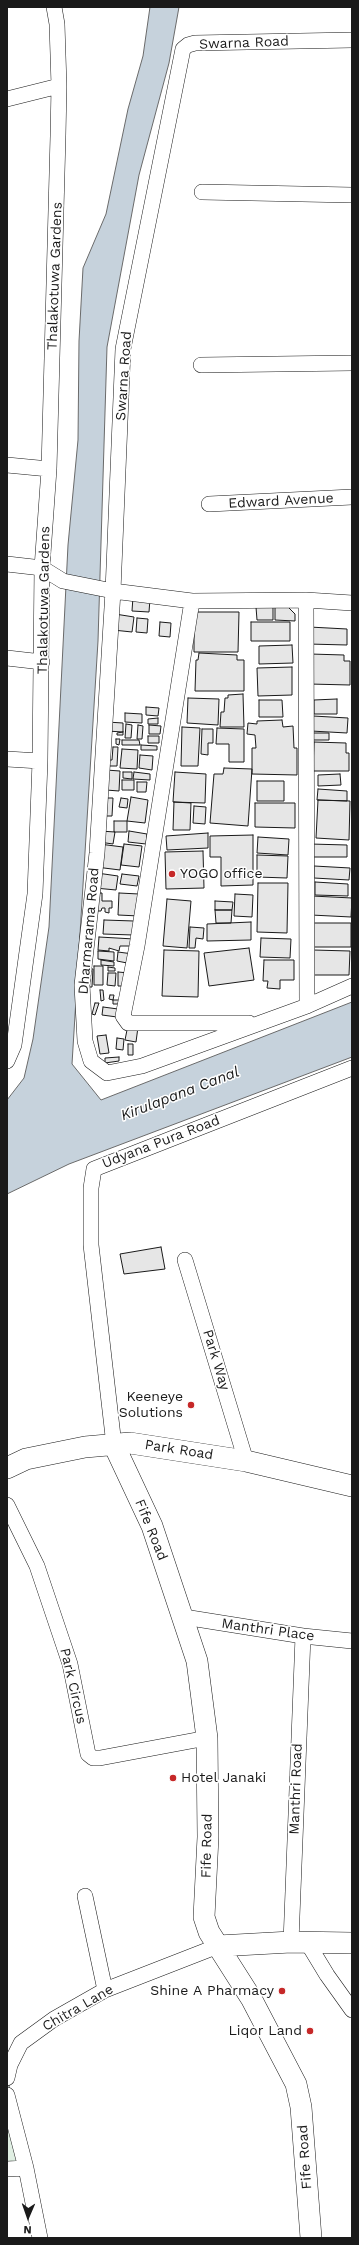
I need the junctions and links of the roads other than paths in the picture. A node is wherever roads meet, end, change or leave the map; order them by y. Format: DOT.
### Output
graph roads {
  1 [pos="54,7"];
  2 [pos="352,40"];
  3 [pos="59,86"];
  4 [pos="7,99"];
  5 [pos="202,192"];
  6 [pos="352,195"];
  7 [pos="352,363"];
  8 [pos="201,365"];
  9 [pos="7,465"];
  10 [pos="49,469"];
  11 [pos="352,497"];
  12 [pos="209,504"];
  13 [pos="7,564"];
  14 [pos="42,568"];
  15 [pos="113,591"];
  16 [pos="306,600"];
  17 [pos="192,601"];
  18 [pos="352,603"];
  19 [pos="7,658"];
  20 [pos="42,662"];
  21 [pos="7,759"];
  22 [pos="40,761"];
  23 [pos="352,986"];
  24 [pos="307,1006"];
  25 [pos="260,1023"];
  26 [pos="7,1061"];
  27 [pos="352,1068"];
  28 [pos="185,1260"];
  29 [pos="114,1444"];
  30 [pos="246,1461"];
  31 [pos="7,1468"];
  32 [pos="352,1486"];
  33 [pos="7,1505"];
  34 [pos="184,1617"];
  35 [pos="303,1636"];
  36 [pos="352,1641"];
  37 [pos="208,1738"];
  38 [pos="85,1896"];
  39 [pos="299,1942"];
  40 [pos="352,1943"];
  41 [pos="218,1946"];
  42 [pos="106,1990"];
  43 [pos="352,2010"];
  44 [pos="7,2078"];
  45 [pos="7,2095"];
  46 [pos="26,2168"];
  47 [pos="7,2169"];
  48 [pos="40,2238"];
  49 [pos="311,2238"];
  1 -- 3 [label="street, Thalakotuwa Gardens"];
  2 -- 15 [label="street, Swarna Road"];
  3 -- 4 [label="street"];
  3 -- 10 [label="street, Thalakotuwa Gardens"];
  5 -- 6 [label="street"];
  7 -- 8 [label="street"];
  9 -- 10 [label="street"];
  10 -- 14 [label="street, Thalakotuwa Gardens"];
  11 -- 12 [label="street, Edward Avenue"];
  13 -- 14 [label="street"];
  14 -- 15 [label="street"];
  14 -- 20 [label="street, Thalakotuwa Gardens"];
  15 -- 17 [label="street"];
  15 -- 25 [label="street, Dharmarama Road"];
  16 -- 17 [label="street"];
  16 -- 18 [label="street"];
  16 -- 24 [label="street"];
  17 -- 25 [label="street"];
  19 -- 20 [label="street"];
  20 -- 22 [label="street, Thalakotuwa Gardens"];
  21 -- 22 [label="street"];
  22 -- 26 [label="street, Thalakotuwa Gardens"];
  23 -- 24 [label="street, Dharmarama Road"];
  24 -- 25 [label="street, Dharmarama Road"];
  27 -- 29 [label="street, Udyana Pura Road"];
  28 -- 30 [label="street, Park Way"];
  29 -- 30 [label="main road, Park Road"];
  29 -- 31 [label="main road, Park Road"];
  29 -- 34 [label="main road, Fife Road"];
  30 -- 32 [label="main road, Park Road"];
  33 -- 37 [label="street, Park Circus"];
  34 -- 35 [label="street, Manthri Place"];
  34 -- 37 [label="main road, Fife Road"];
  35 -- 36 [label="street, Manthri Place"];
  35 -- 39 [label="street, Manthri Road"];
  37 -- 41 [label="main road, Fife Road"];
  38 -- 42 [label="street"];
  39 -- 40 [label="main road"];
  39 -- 41 [label="main road"];
  39 -- 43 [label="street"];
  41 -- 42 [label="street, Chitra Lane"];
  41 -- 49 [label="main road, Fife Road"];
  42 -- 44 [label="street, Chitra Lane"];
  45 -- 46 [label="street"];
  46 -- 47 [label="street"];
  46 -- 48 [label="street"];
}
